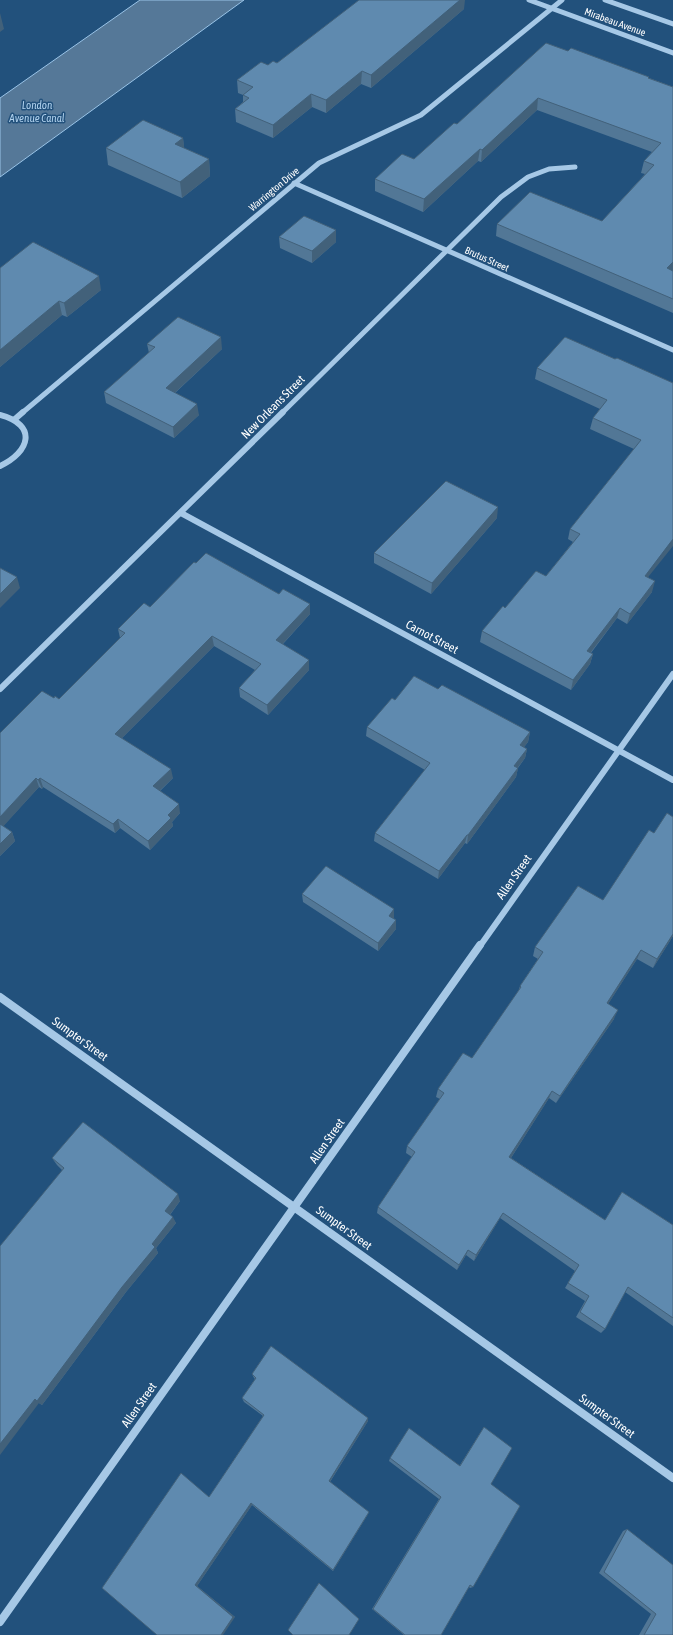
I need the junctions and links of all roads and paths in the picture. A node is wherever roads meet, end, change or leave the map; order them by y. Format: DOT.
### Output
graph roads {
  1 [pos="529,0"];
  2 [pos="562,0"];
  3 [pos="605,0"];
  4 [pos="552,9"];
  5 [pos="673,24"];
  6 [pos="673,53"];
  7 [pos="575,167"];
  8 [pos="294,183"];
  9 [pos="447,251"];
  10 [pos="673,350"];
  11 [pos="0,415"];
  12 [pos="15,419"];
  13 [pos="0,466"];
  14 [pos="181,513"];
  15 [pos="673,674"];
  16 [pos="0,690"];
  17 [pos="619,750"];
  18 [pos="673,780"];
  19 [pos="0,997"];
  20 [pos="294,1208"];
  21 [pos="673,1478"];
  22 [pos="0,1622"];
  1 -- 4 [label="street, Mirabeau Avenue"];
  2 -- 4 [label="street, Warrington Drive"];
  3 -- 5 [label="street, Mirabeau Avenue"];
  4 -- 6 [label="street, Mirabeau Avenue"];
  4 -- 8 [label="street, Warrington Drive"];
  7 -- 9 [label="street, New Orleans Street"];
  8 -- 9 [label="street, Brutus Street"];
  8 -- 12 [label="street, Warrington Drive"];
  9 -- 10 [label="street, Brutus Street"];
  9 -- 14 [label="street, New Orleans Street"];
  11 -- 12 [label="street"];
  12 -- 13 [label="street"];
  14 -- 16 [label="street, New Orleans Street"];
  14 -- 17 [label="street, Carnot Street"];
  15 -- 17 [label="street, Allen Street"];
  17 -- 18 [label="street, Carnot Street"];
  17 -- 20 [label="street, Allen Street"];
  19 -- 20 [label="street, Sumpter Street"];
  20 -- 21 [label="street, Sumpter Street"];
  20 -- 22 [label="street, Allen Street"];
}
